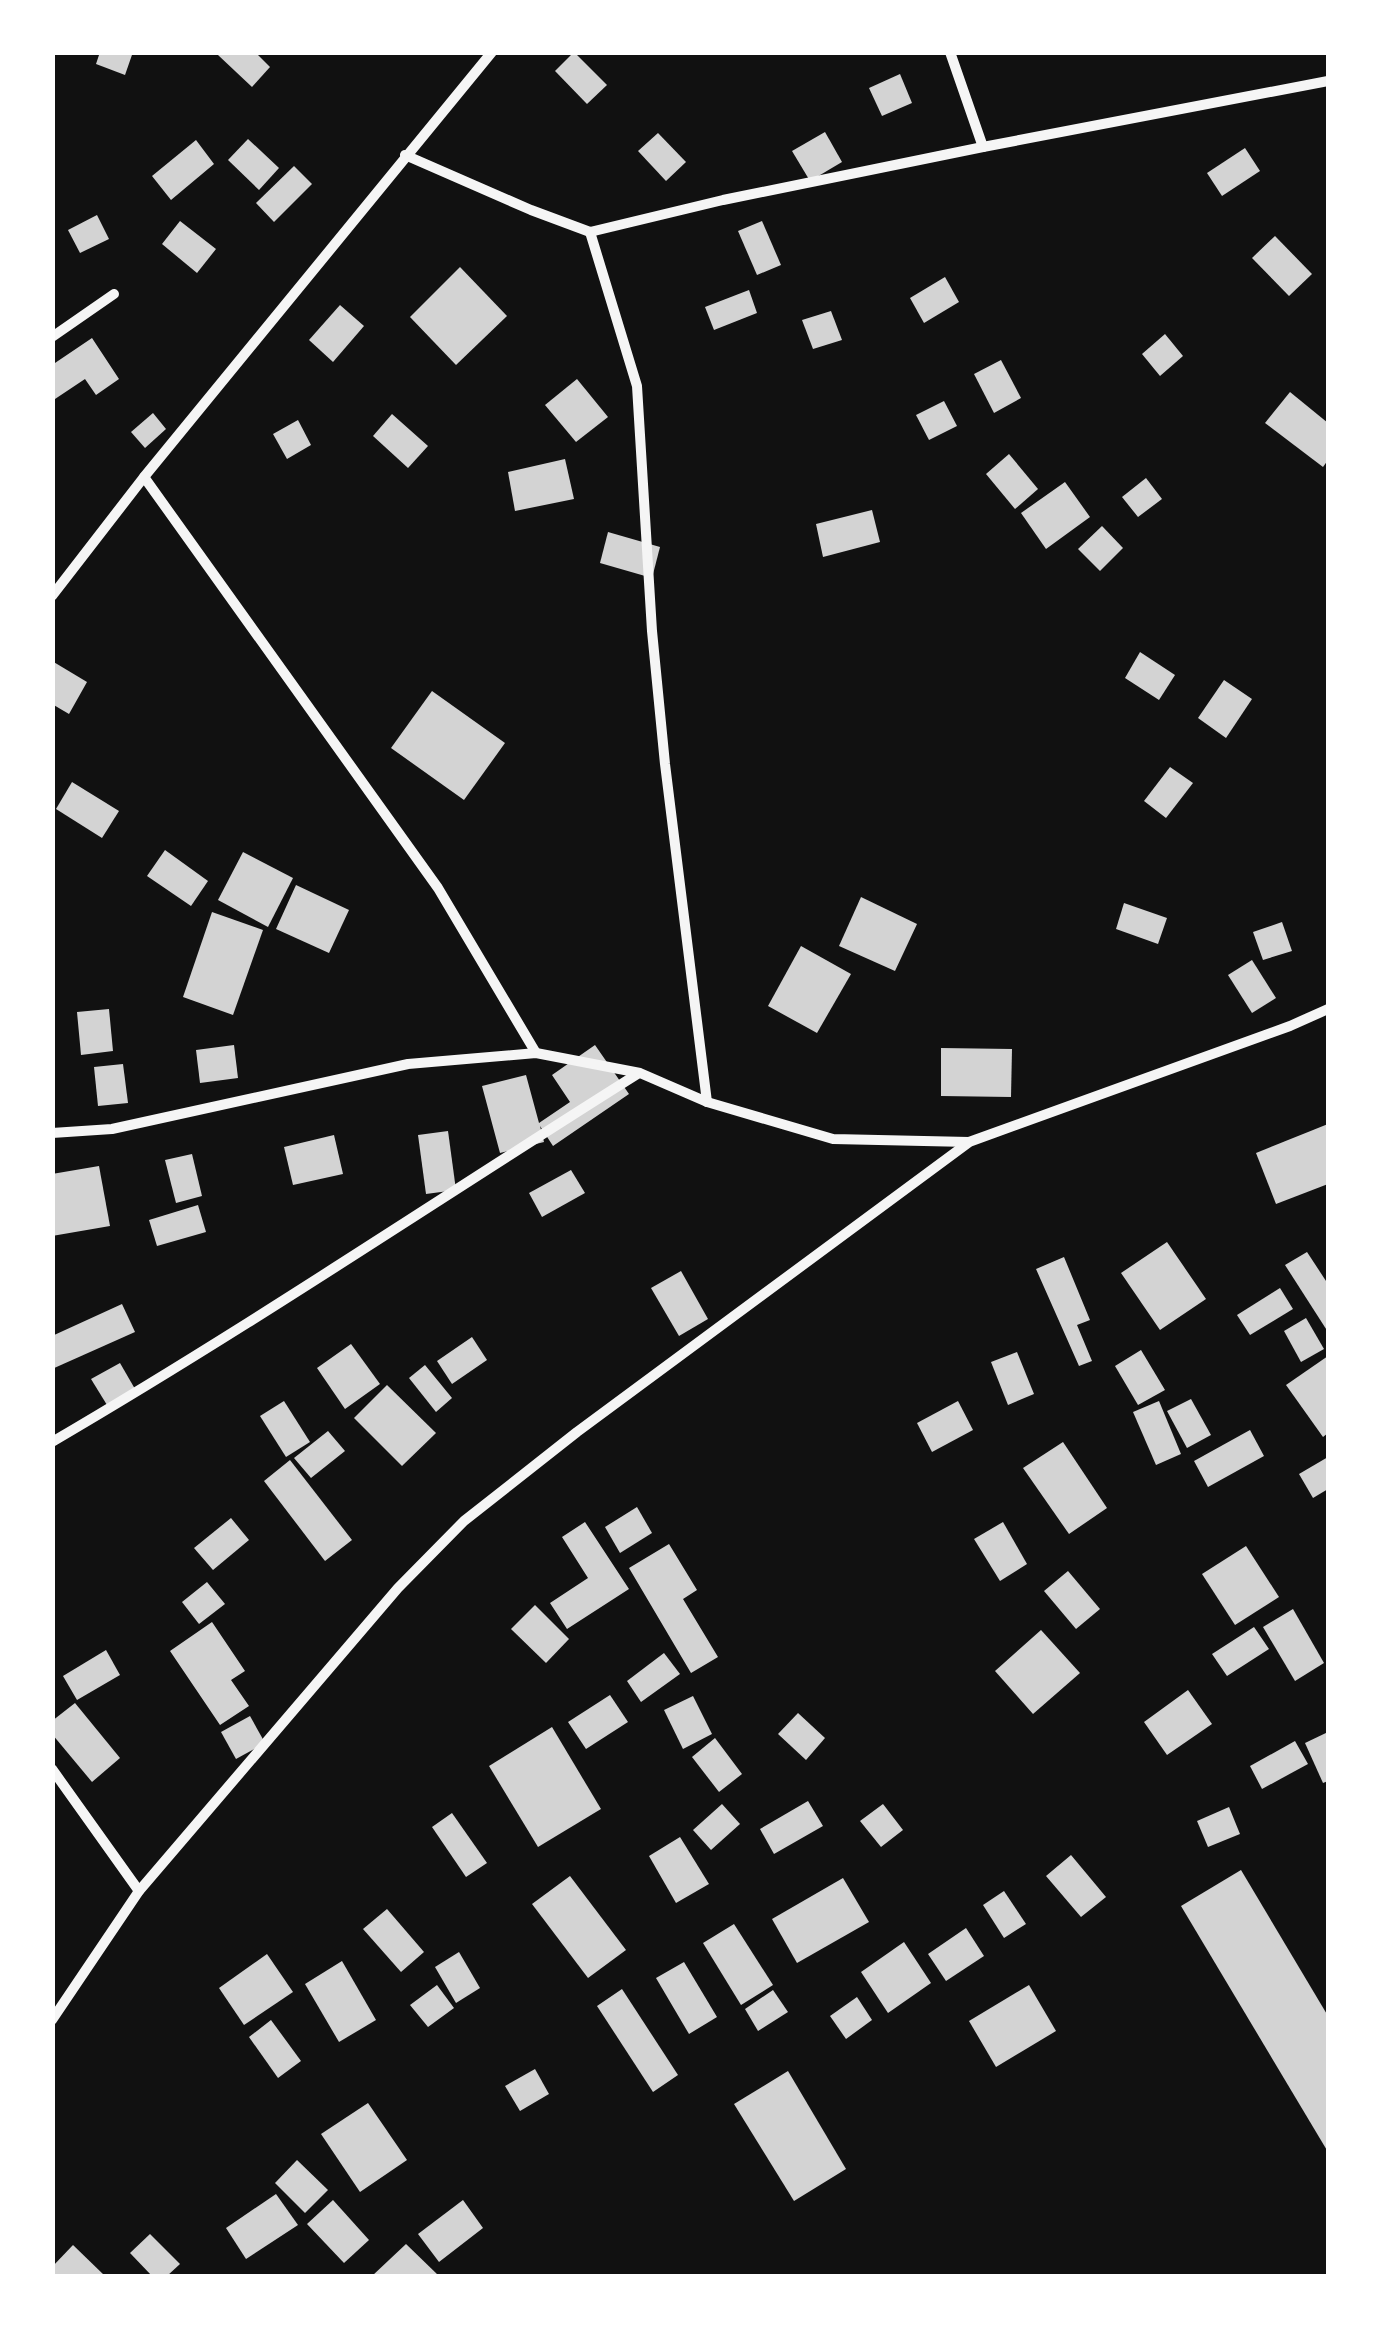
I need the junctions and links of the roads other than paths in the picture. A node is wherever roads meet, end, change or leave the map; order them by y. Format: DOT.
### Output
graph roads {
  1 [pos="492,52"];
  2 [pos="950,52"];
  3 [pos="1328,81"];
  4 [pos="983,146"];
  5 [pos="405,155"];
  6 [pos="590,232"];
  7 [pos="114,294"];
  8 [pos="52,337"];
  9 [pos="144,477"];
  10 [pos="52,596"];
  11 [pos="1328,1009"];
  12 [pos="536,1053"];
  13 [pos="640,1073"];
  14 [pos="708,1102"];
  15 [pos="52,1133"];
  16 [pos="969,1142"];
  17 [pos="52,1442"];
  18 [pos="52,1769"];
  19 [pos="139,1891"];
  20 [pos="52,2020"];
  1 -- 5 [label="street"];
  2 -- 4 [label="street"];
  3 -- 4 [label="street"];
  4 -- 6 [label="street"];
  5 -- 6 [label="street"];
  5 -- 9 [label="street"];
  6 -- 14 [label="street"];
  7 -- 8 [label="street"];
  9 -- 10 [label="street"];
  9 -- 12 [label="street"];
  11 -- 16 [label="street"];
  12 -- 13 [label="street"];
  12 -- 15 [label="street"];
  13 -- 14 [label="street"];
  13 -- 17 [label="street"];
  14 -- 16 [label="street"];
  16 -- 19 [label="street"];
  18 -- 19 [label="street"];
  19 -- 20 [label="street"];
}
